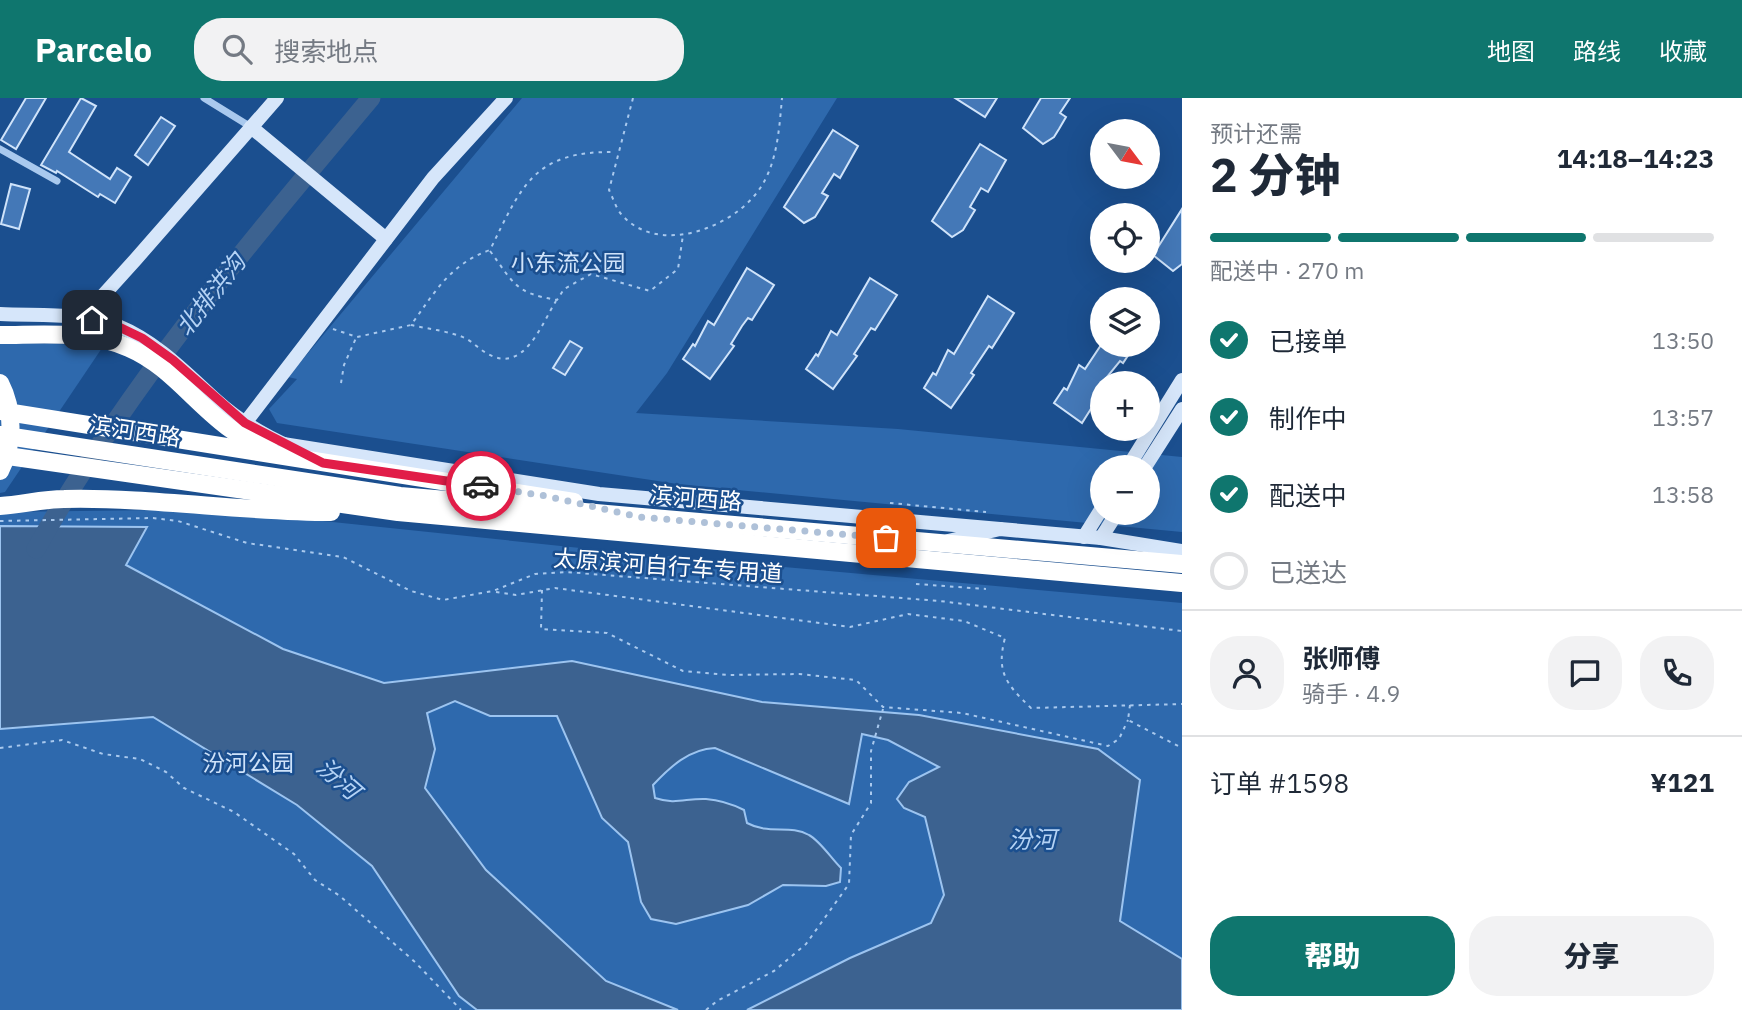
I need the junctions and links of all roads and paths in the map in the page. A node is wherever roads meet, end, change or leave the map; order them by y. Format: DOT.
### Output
graph roads {
  1 [pos="204,98"];
  2 [pos="276,98"];
  3 [pos="506,98"];
  4 [pos="632,98"];
  5 [pos="782,98"];
  6 [pos="251,127"];
  7 [pos="0,149"];
  8 [pos="616,152"];
  9 [pos="57,181"];
  10 [pos="683,234"];
  11 [pos="386,239"];
  12 [pos="490,250"];
  13 [pos="557,300"];
  14 [pos="0,314"];
  15 [pos="77,318"];
  16 [pos="411,324"];
  17 [pos="329,328"];
  18 [pos="0,335"];
  19 [pos="357,337"];
  20 [pos="1182,380"];
  21 [pos="0,383"];
  22 [pos="341,383"];
  23 [pos="1182,409"];
  24 [pos="0,411"];
  25 [pos="223,416"];
  26 [pos="245,423"];
  27 [pos="0,435"];
  28 [pos="283,444"];
  29 [pos="1135,455"];
  30 [pos="1153,455"];
  31 [pos="8,456"];
  32 [pos="323,463"];
  33 [pos="0,471"];
  34 [pos="599,494"];
  35 [pos="546,496"];
  36 [pos="891,503"];
  37 [pos="0,506"];
  38 [pos="397,512"];
  39 [pos="986,512"];
  40 [pos="639,517"];
  41 [pos="0,522"];
  42 [pos="1091,525"];
  43 [pos="1109,525"];
  44 [pos="1000,529"];
  45 [pos="1084,537"];
  46 [pos="1101,538"];
  47 [pos="940,542"];
  48 [pos="1182,551"];
  49 [pos="1182,564"];
  50 [pos="1182,583"];
  51 [pos="916,584"];
  52 [pos="542,589"];
  53 [pos="986,589"];
  54 [pos="493,591"];
  55 [pos="1182,631"];
  56 [pos="1182,704"];
  57 [pos="1130,705"];
  58 [pos="883,707"];
  59 [pos="1128,720"];
  60 [pos="0,748"];
  61 [pos="1182,748"];
  62 [pos="461,1010"];
  63 [pos="706,1010"];
  1 -- 6 [label="street"];
  2 -- 6 [label="main road"];
  3 -- 11 [label="main road"];
  4 -- 8 [label="path"];
  5 -- 10 [label="path"];
  6 -- 11 [label="main road"];
  6 -- 15 [label="main road"];
  7 -- 9 [label="street"];
  8 -- 10 [label="path"];
  8 -- 12 [label="path"];
  10 -- 13 [label="path"];
  11 -- 26 [label="main road"];
  12 -- 13 [label="path"];
  12 -- 16 [label="path"];
  13 -- 16 [label="path"];
  14 -- 15 [label="main road"];
  15 -- 25 [label="main road"];
  16 -- 19 [label="path"];
  17 -- 19 [label="path"];
  18 -- 25 [label="highway"];
  19 -- 22 [label="path"];
  20 -- 29 [label="main road"];
  21 -- 33 [label="highway, bridge"];
  23 -- 30 [label="main road"];
  24 -- 32 [label="highway"];
  25 -- 26 [label="main road"];
  25 -- 32 [label="highway"];
  26 -- 28 [label="main road"];
  27 -- 40 [label="highway, 滨河西路"];
  28 -- 32 [label="main road"];
  28 -- 34 [label="main road"];
  31 -- 38 [label="highway, 滨河西路"];
  32 -- 35 [label="highway"];
  34 -- 35 [label="main road"];
  34 -- 44 [label="main road"];
  35 -- 40 [label="highway"];
  36 -- 39 [label="path"];
  37 -- 38 [label="highway"];
  38 -- 50 [label="highway, 滨河西路"];
  40 -- 47 [label="highway, 滨河西路"];
  41 -- 54 [label="path, 太原滨河自行车专用道"];
  42 -- 45 [label="main road"];
  43 -- 46 [label="main road"];
  44 -- 45 [label="main road"];
  44 -- 47 [label="main road"];
  45 -- 46 [label="main road"];
  46 -- 48 [label="main road"];
  47 -- 49 [label="highway, 滨河西路"];
  51 -- 53 [label="path"];
  52 -- 54 [label="path"];
  52 -- 57 [label="path"];
  52 -- 58 [label="path"];
  54 -- 55 [label="path, 太原滨河自行车专用道"];
  56 -- 57 [label="path"];
  57 -- 59 [label="path"];
  58 -- 59 [label="path"];
  58 -- 63 [label="path"];
  59 -- 61 [label="path"];
  60 -- 62 [label="path"];
}
